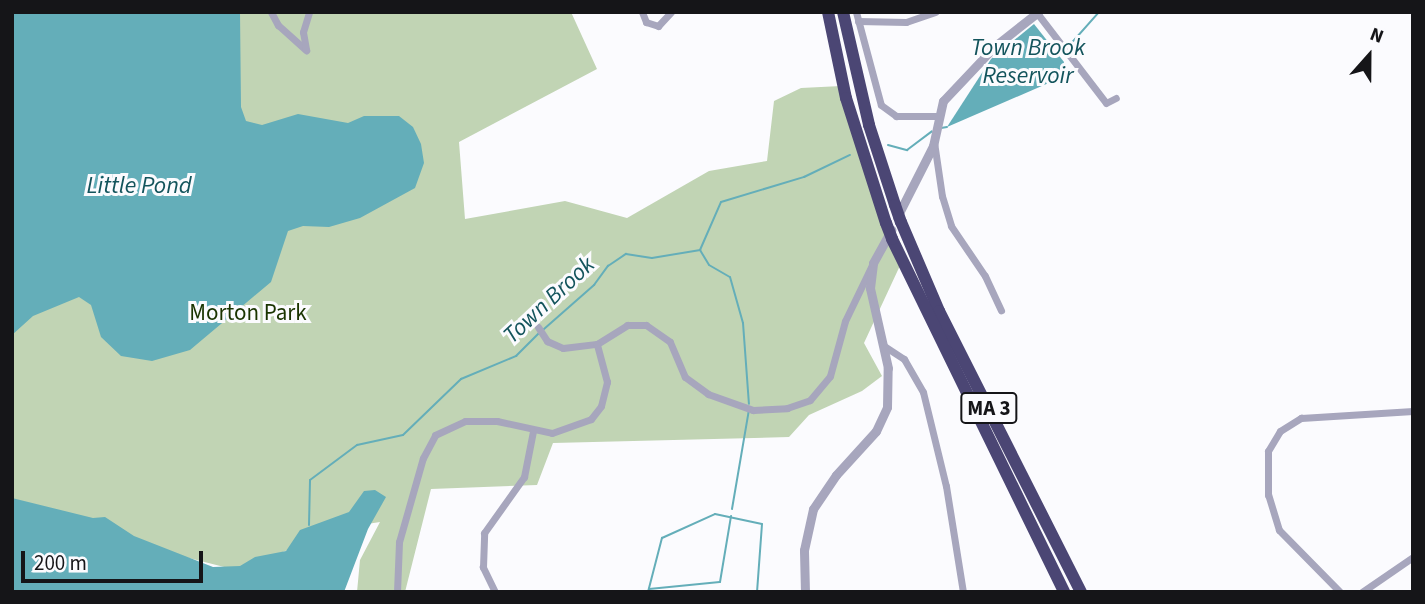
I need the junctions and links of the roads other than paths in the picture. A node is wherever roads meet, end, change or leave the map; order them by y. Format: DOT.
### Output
graph roads {
  1 [pos="271,12"];
  2 [pos="309,12"];
  3 [pos="642,12"];
  4 [pos="671,12"];
  5 [pos="828,12"];
  6 [pos="843,12"];
  7 [pos="935,12"];
  8 [pos="1038,13"];
  9 [pos="857,17"];
  10 [pos="1116,98"];
  11 [pos="936,119"];
  12 [pos="934,139"];
  13 [pos="873,263"];
  14 [pos="1001,311"];
  15 [pos="538,327"];
  16 [pos="597,344"];
  17 [pos="884,346"];
  18 [pos="1413,411"];
  19 [pos="533,431"];
  20 [pos="1413,557"];
  21 [pos="397,592"];
  22 [pos="495,592"];
  23 [pos="805,592"];
  24 [pos="963,592"];
  25 [pos="1065,592"];
  26 [pos="1081,592"];
  27 [pos="1340,592"];
  28 [pos="1362,592"];
  1 -- 2 [label="street"];
  3 -- 4 [label="street"];
  5 -- 25 [label="highway, MA 3, bridge"];
  6 -- 26 [label="highway, MA 3, bridge"];
  7 -- 9 [label="street"];
  8 -- 10 [label="street"];
  8 -- 11 [label="street"];
  9 -- 11 [label="street"];
  11 -- 12 [label="street"];
  12 -- 13 [label="street"];
  12 -- 14 [label="street"];
  13 -- 16 [label="street"];
  13 -- 17 [label="street"];
  15 -- 16 [label="street"];
  16 -- 19 [label="street"];
  17 -- 23 [label="street"];
  17 -- 24 [label="street"];
  18 -- 27 [label="street"];
  19 -- 21 [label="street"];
  19 -- 22 [label="street"];
  20 -- 28 [label="street"];
}
